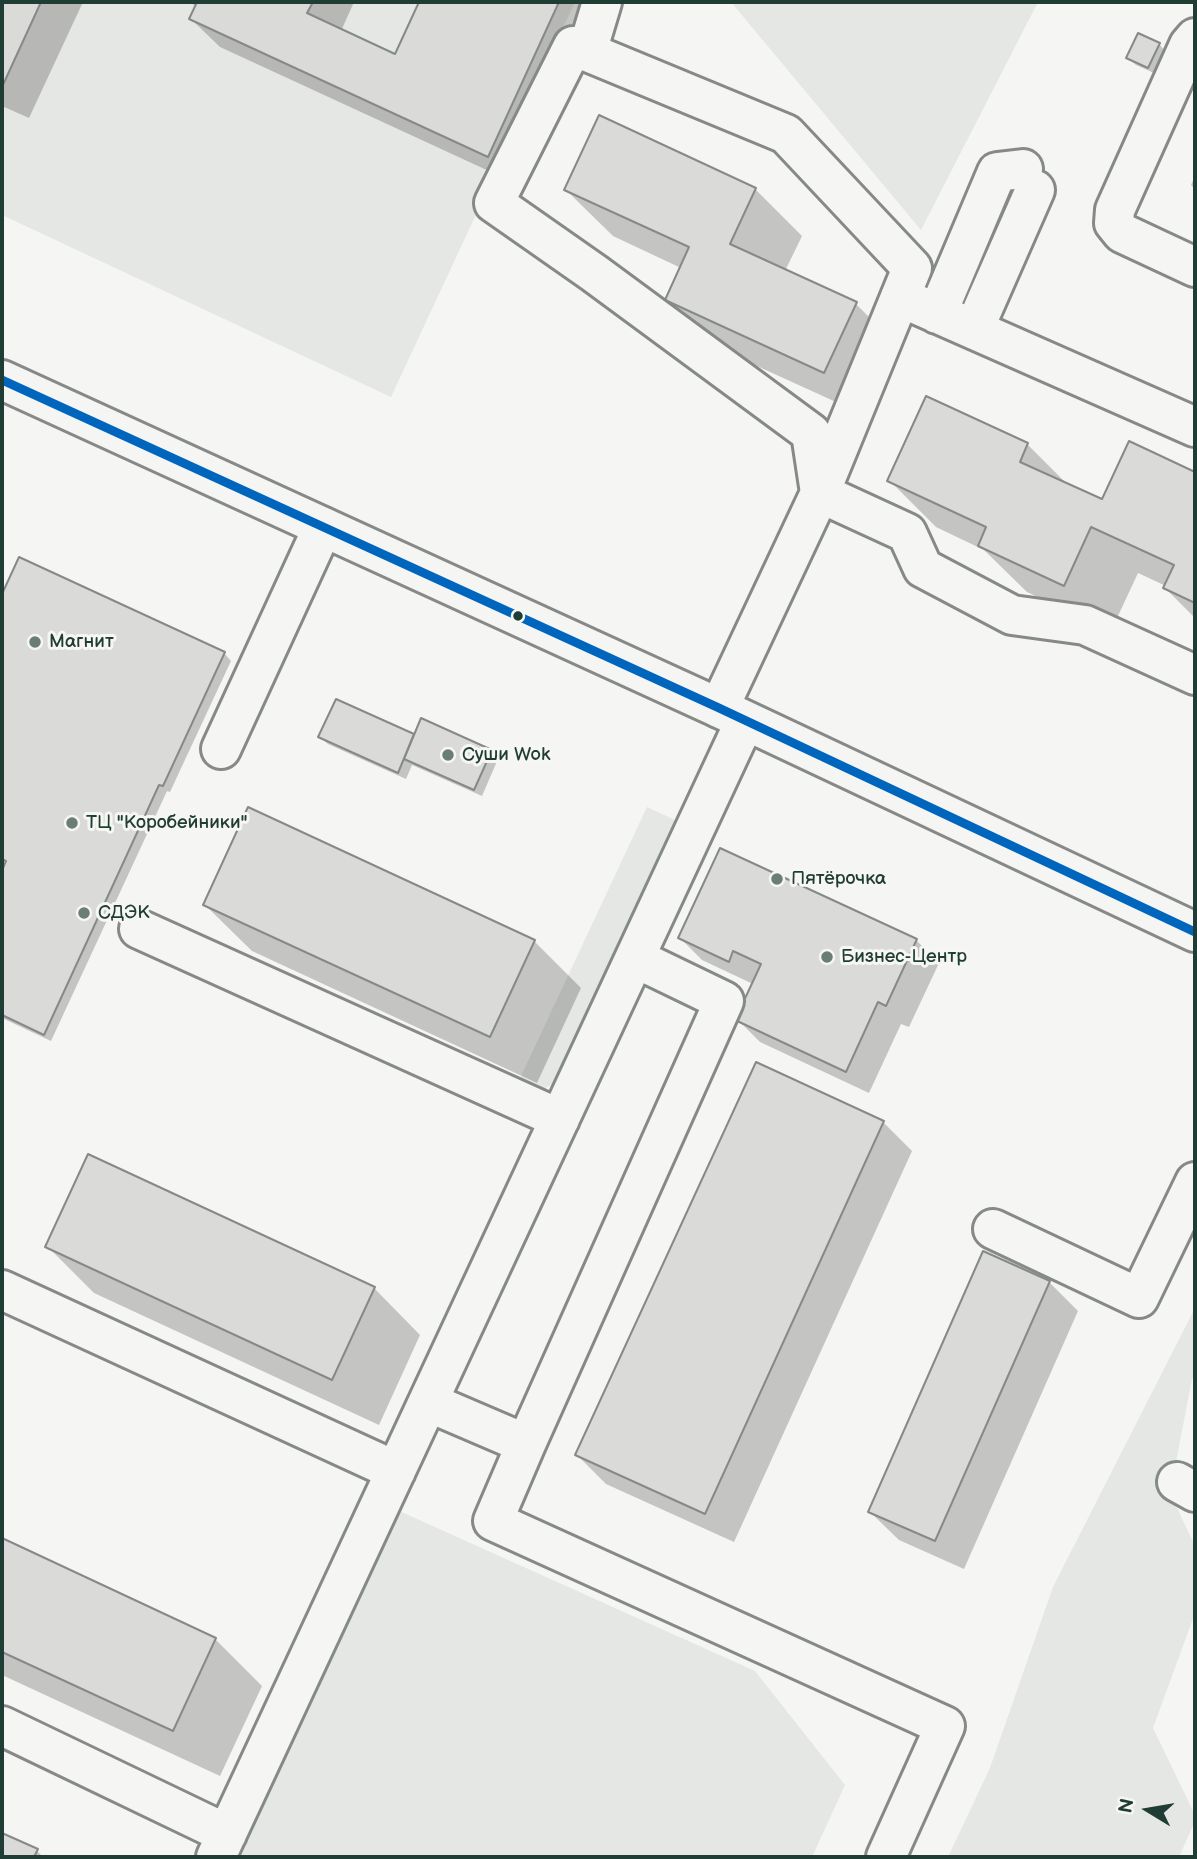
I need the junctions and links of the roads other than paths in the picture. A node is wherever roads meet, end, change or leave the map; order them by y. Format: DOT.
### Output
graph roads {
  1 [pos="602,2"];
  2 [pos="1195,38"];
  3 [pos="587,52"];
  4 [pos="1195,267"];
  5 [pos="900,297"];
  6 [pos="937,314"];
  7 [pos="974,330"];
  8 [pos="2,380"];
  9 [pos="1195,427"];
  10 [pos="820,493"];
  11 [pos="323,527"];
  12 [pos="1195,675"];
  13 [pos="732,714"];
  14 [pos="221,749"];
  15 [pos="138,929"];
  16 [pos="1195,932"];
  17 [pos="635,958"];
  18 [pos="560,1119"];
  19 [pos="1195,1182"];
  20 [pos="993,1228"];
  21 [pos="2,1290"];
  22 [pos="428,1402"];
  23 [pos="526,1444"];
  24 [pos="396,1471"];
  25 [pos="2,1726"];
  26 [pos="222,1846"];
  27 [pos="886,1857"];
  1 -- 3 [label="main road"];
  2 -- 4 [label="main road"];
  3 -- 5 [label="main road"];
  3 -- 10 [label="main road"];
  5 -- 6 [label="main road"];
  5 -- 10 [label="main road"];
  6 -- 7 [label="main road"];
  6 -- 7 [label="main road"];
  7 -- 9 [label="main road"];
  8 -- 11 [label="main road"];
  10 -- 12 [label="main road"];
  10 -- 13 [label="main road"];
  11 -- 13 [label="main road"];
  11 -- 14 [label="main road"];
  13 -- 16 [label="main road"];
  13 -- 17 [label="main road"];
  15 -- 18 [label="main road"];
  17 -- 18 [label="main road"];
  17 -- 23 [label="main road"];
  18 -- 22 [label="main road"];
  19 -- 20 [label="main road"];
  21 -- 24 [label="main road"];
  22 -- 23 [label="main road"];
  22 -- 24 [label="main road"];
  23 -- 27 [label="main road"];
  24 -- 26 [label="main road"];
  25 -- 26 [label="main road"];
}
